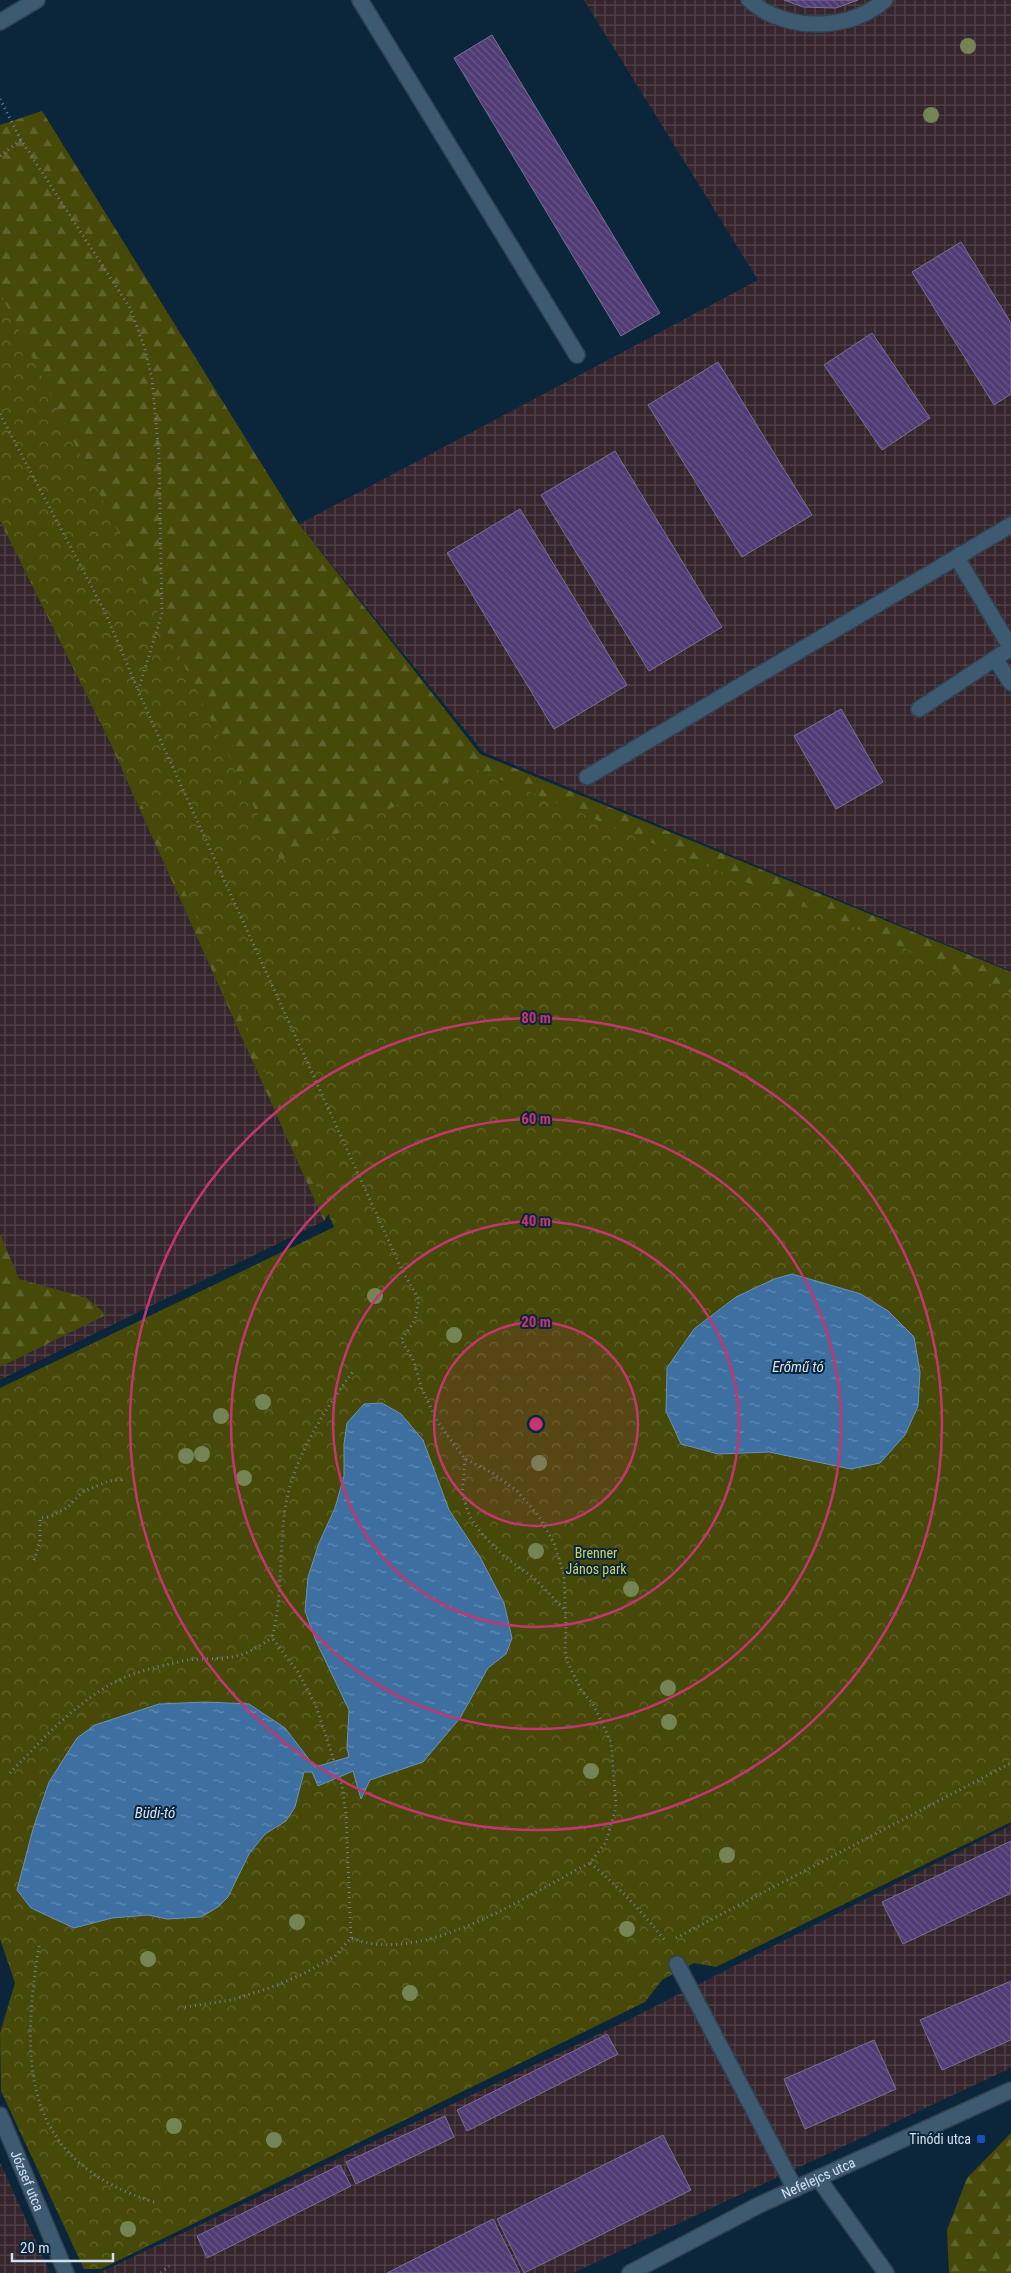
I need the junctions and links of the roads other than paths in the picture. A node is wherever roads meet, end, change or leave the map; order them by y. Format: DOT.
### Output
graph roads {
  1 [pos="37,0"];
  2 [pos="360,0"];
  3 [pos="749,0"];
  4 [pos="885,0"];
  5 [pos="0,22"];
  6 [pos="577,356"];
  7 [pos="1011,525"];
  8 [pos="957,558"];
  9 [pos="1011,648"];
  10 [pos="995,659"];
  11 [pos="1011,683"];
  12 [pos="919,709"];
  13 [pos="587,778"];
  14 [pos="677,1964"];
  15 [pos="1011,2090"];
  16 [pos="0,2115"];
  17 [pos="818,2178"];
  18 [pos="795,2189"];
  19 [pos="66,2273"];
  20 [pos="630,2273"];
  21 [pos="886,2273"];
  1 -- 5 [label="street"];
  2 -- 6 [label="street"];
  3 -- 4 [label="street"];
  7 -- 8 [label="street"];
  8 -- 9 [label="street"];
  8 -- 13 [label="street"];
  9 -- 10 [label="street"];
  10 -- 11 [label="street"];
  10 -- 12 [label="street"];
  14 -- 18 [label="street"];
  15 -- 17 [label="street, Nefelejcs utca"];
  16 -- 19 [label="street, József utca"];
  17 -- 18 [label="street, Nefelejcs utca"];
  17 -- 21 [label="street"];
  18 -- 20 [label="street, Nefelejcs utca"];
}
